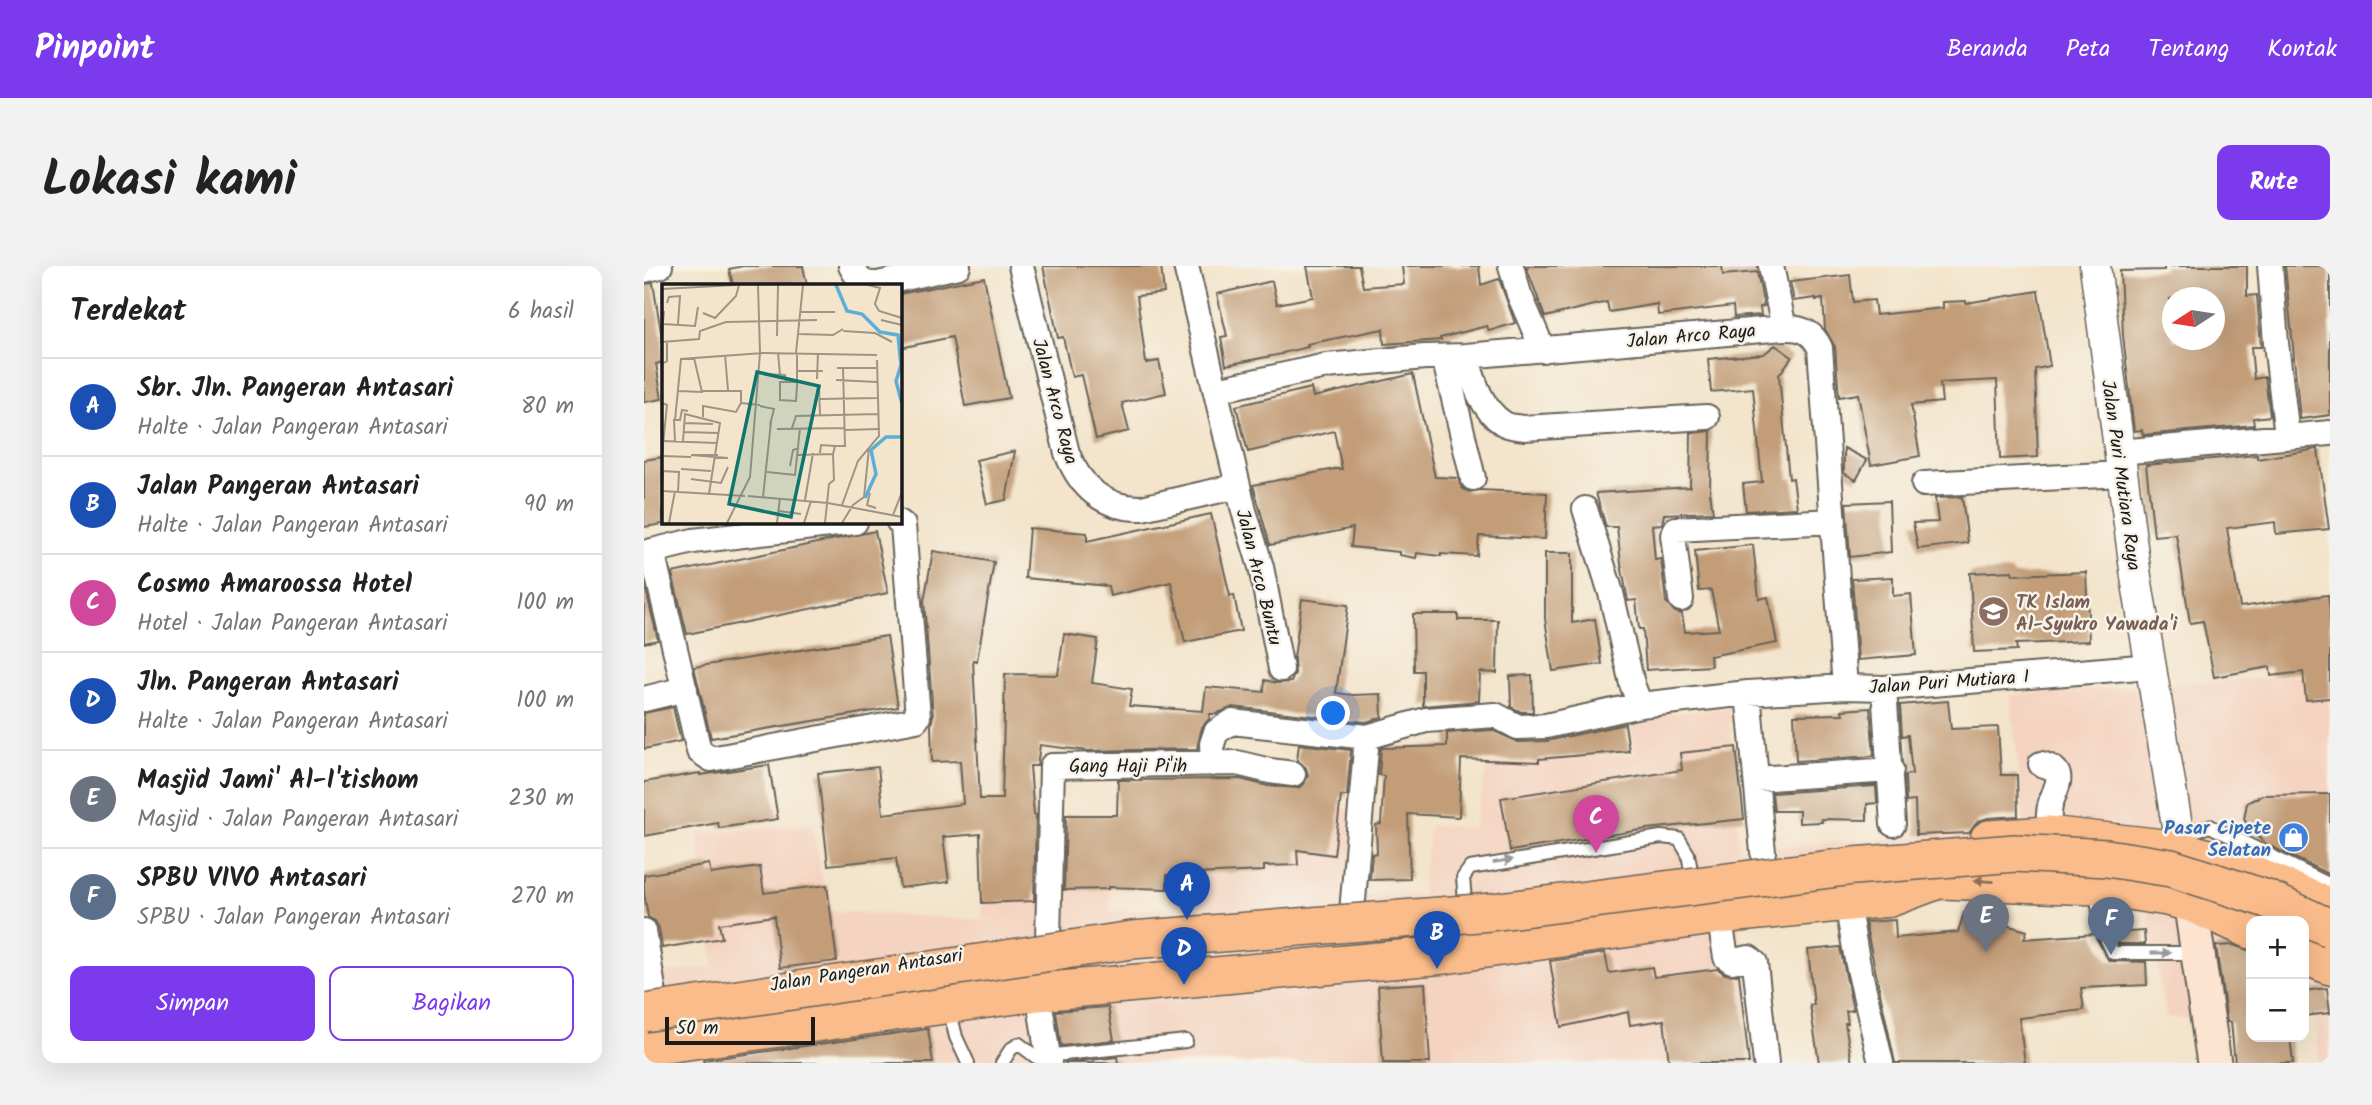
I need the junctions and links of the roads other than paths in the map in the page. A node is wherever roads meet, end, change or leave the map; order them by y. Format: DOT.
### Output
graph roads {
  1 [pos="660,266"];
  2 [pos="851,266"];
  3 [pos="958,266"];
  4 [pos="1021,266"];
  5 [pos="1186,266"];
  6 [pos="1511,266"];
  7 [pos="1771,266"];
  8 [pos="2095,266"];
  9 [pos="2270,266"];
  10 [pos="644,270"];
  11 [pos="865,284"];
  12 [pos="878,284"];
  13 [pos="1784,328"];
  14 [pos="1543,350"];
  15 [pos="1455,357"];
  16 [pos="1217,390"];
  17 [pos="1706,417"];
  18 [pos="2330,433"];
  19 [pos="2287,436"];
  20 [pos="2121,463"];
  21 [pos="1473,478"];
  22 [pos="1924,484"];
  23 [pos="1238,486"];
  24 [pos="1586,509"];
  25 [pos="1834,522"];
  26 [pos="846,523"];
  27 [pos="901,523"];
  28 [pos="648,552"];
  29 [pos="1681,599"];
  30 [pos="2151,666"];
  31 [pos="1281,669"];
  32 [pos="1845,687"];
  33 [pos="1884,688"];
  34 [pos="685,689"];
  35 [pos="1748,693"];
  36 [pos="644,699"];
  37 [pos="1640,705"];
  38 [pos="1367,737"];
  39 [pos="1213,764"];
  40 [pos="2041,764"];
  41 [pos="1891,770"];
  42 [pos="1293,774"];
  43 [pos="1756,779"];
  44 [pos="1893,824"];
  45 [pos="2048,835"];
  46 [pos="2180,842"];
  47 [pos="1763,852"];
  48 [pos="1941,879"];
  49 [pos="2330,885"];
  50 [pos="2096,887"];
  51 [pos="1847,902"];
  52 [pos="2330,907"];
  53 [pos="1352,912"];
  54 [pos="1719,915"];
  55 [pos="2188,920"];
  56 [pos="2330,928"];
  57 [pos="2246,929"];
  58 [pos="644,931"];
  59 [pos="1040,942"];
  60 [pos="2309,957"];
  61 [pos="2330,966"];
  62 [pos="1038,992"];
  63 [pos="948,1004"];
  64 [pos="646,1024"];
  65 [pos="1186,1041"];
  66 [pos="1049,1059"];
  67 [pos="968,1063"];
  68 [pos="1002,1063"];
  69 [pos="1766,1063"];
  70 [pos="1881,1063"];
  71 [pos="2214,1063"];
  1 -- 10 [label="street"];
  2 -- 11 [label="street"];
  3 -- 12 [label="street"];
  4 -- 23 [label="street, Jalan Arco Raya"];
  5 -- 16 [label="street"];
  6 -- 14 [label="street"];
  7 -- 13 [label="street"];
  8 -- 20 [label="street, Jalan Puri Mutiara Raya"];
  9 -- 19 [label="street"];
  13 -- 14 [label="street, Jalan Arco Raya"];
  13 -- 25 [label="street, Jalan Arco Raya"];
  14 -- 15 [label="street, Jalan Arco Raya"];
  15 -- 16 [label="street, Jalan Arco Raya"];
  15 -- 17 [label="street"];
  15 -- 21 [label="street"];
  16 -- 23 [label="street"];
  18 -- 19 [label="street"];
  19 -- 20 [label="street"];
  20 -- 22 [label="street"];
  20 -- 30 [label="street, Jalan Puri Mutiara Raya"];
  23 -- 31 [label="street, Jalan Arco Buntu"];
  24 -- 37 [label="street"];
  25 -- 29 [label="street"];
  25 -- 32 [label="street, Jalan Arco Raya"];
  26 -- 28 [label="street"];
  27 -- 34 [label="street"];
  28 -- 34 [label="street"];
  30 -- 33 [label="street, Jalan Puri Mutiara I"];
  30 -- 46 [label="street, Jalan Puri Mutiara Raya"];
  32 -- 33 [label="street, Jalan Puri Mutiara I"];
  32 -- 35 [label="street, Jalan Puri Mutiara I"];
  33 -- 41 [label="street"];
  34 -- 36 [label="street"];
  35 -- 37 [label="street, Jalan Puri Mutiara I"];
  35 -- 43 [label="street"];
  37 -- 38 [label="street, Jalan Puri Mutiara I"];
  38 -- 39 [label="street"];
  38 -- 53 [label="street"];
  39 -- 42 [label="street, Gang Haji Pi'ih"];
  39 -- 59 [label="street, Gang Haji Pi'ih"];
  40 -- 45 [label="street"];
  41 -- 43 [label="street"];
  41 -- 44 [label="street"];
  43 -- 47 [label="street"];
  45 -- 46 [label="main road, Jalan Pangeran Antasari"];
  53 -- 45 [label="main road, Jalan Pangeran Antasari, one-way"];
  46 -- 49 [label="lane"];
  46 -- 52 [label="main road, Jalan Pangeran Antasari"];
  46 -- 55 [label="main road"];
  50 -- 48 [label="main road, one-way"];
  48 -- 51 [label="main road"];
  48 -- 64 [label="main road"];
  50 -- 55 [label="main road"];
  50 -- 55 [label="lane, one-way"];
  51 -- 54 [label="main road"];
  51 -- 70 [label="street"];
  53 -- 59 [label="main road, Jalan Pangeran Antasari"];
  54 -- 62 [label="main road"];
  54 -- 69 [label="street"];
  55 -- 57 [label="main road"];
  55 -- 71 [label="main road"];
  56 -- 64 [label="main road, bridge"];
  58 -- 64 [label="street"];
  59 -- 62 [label="street"];
  59 -- 64 [label="main road, Jalan Pangeran Antasari"];
  60 -- 61 [label="main road"];
  62 -- 63 [label="main road"];
  62 -- 66 [label="street"];
  63 -- 64 [label="main road"];
  63 -- 67 [label="lane"];
  65 -- 66 [label="lane"];
  66 -- 68 [label="lane"];
}
